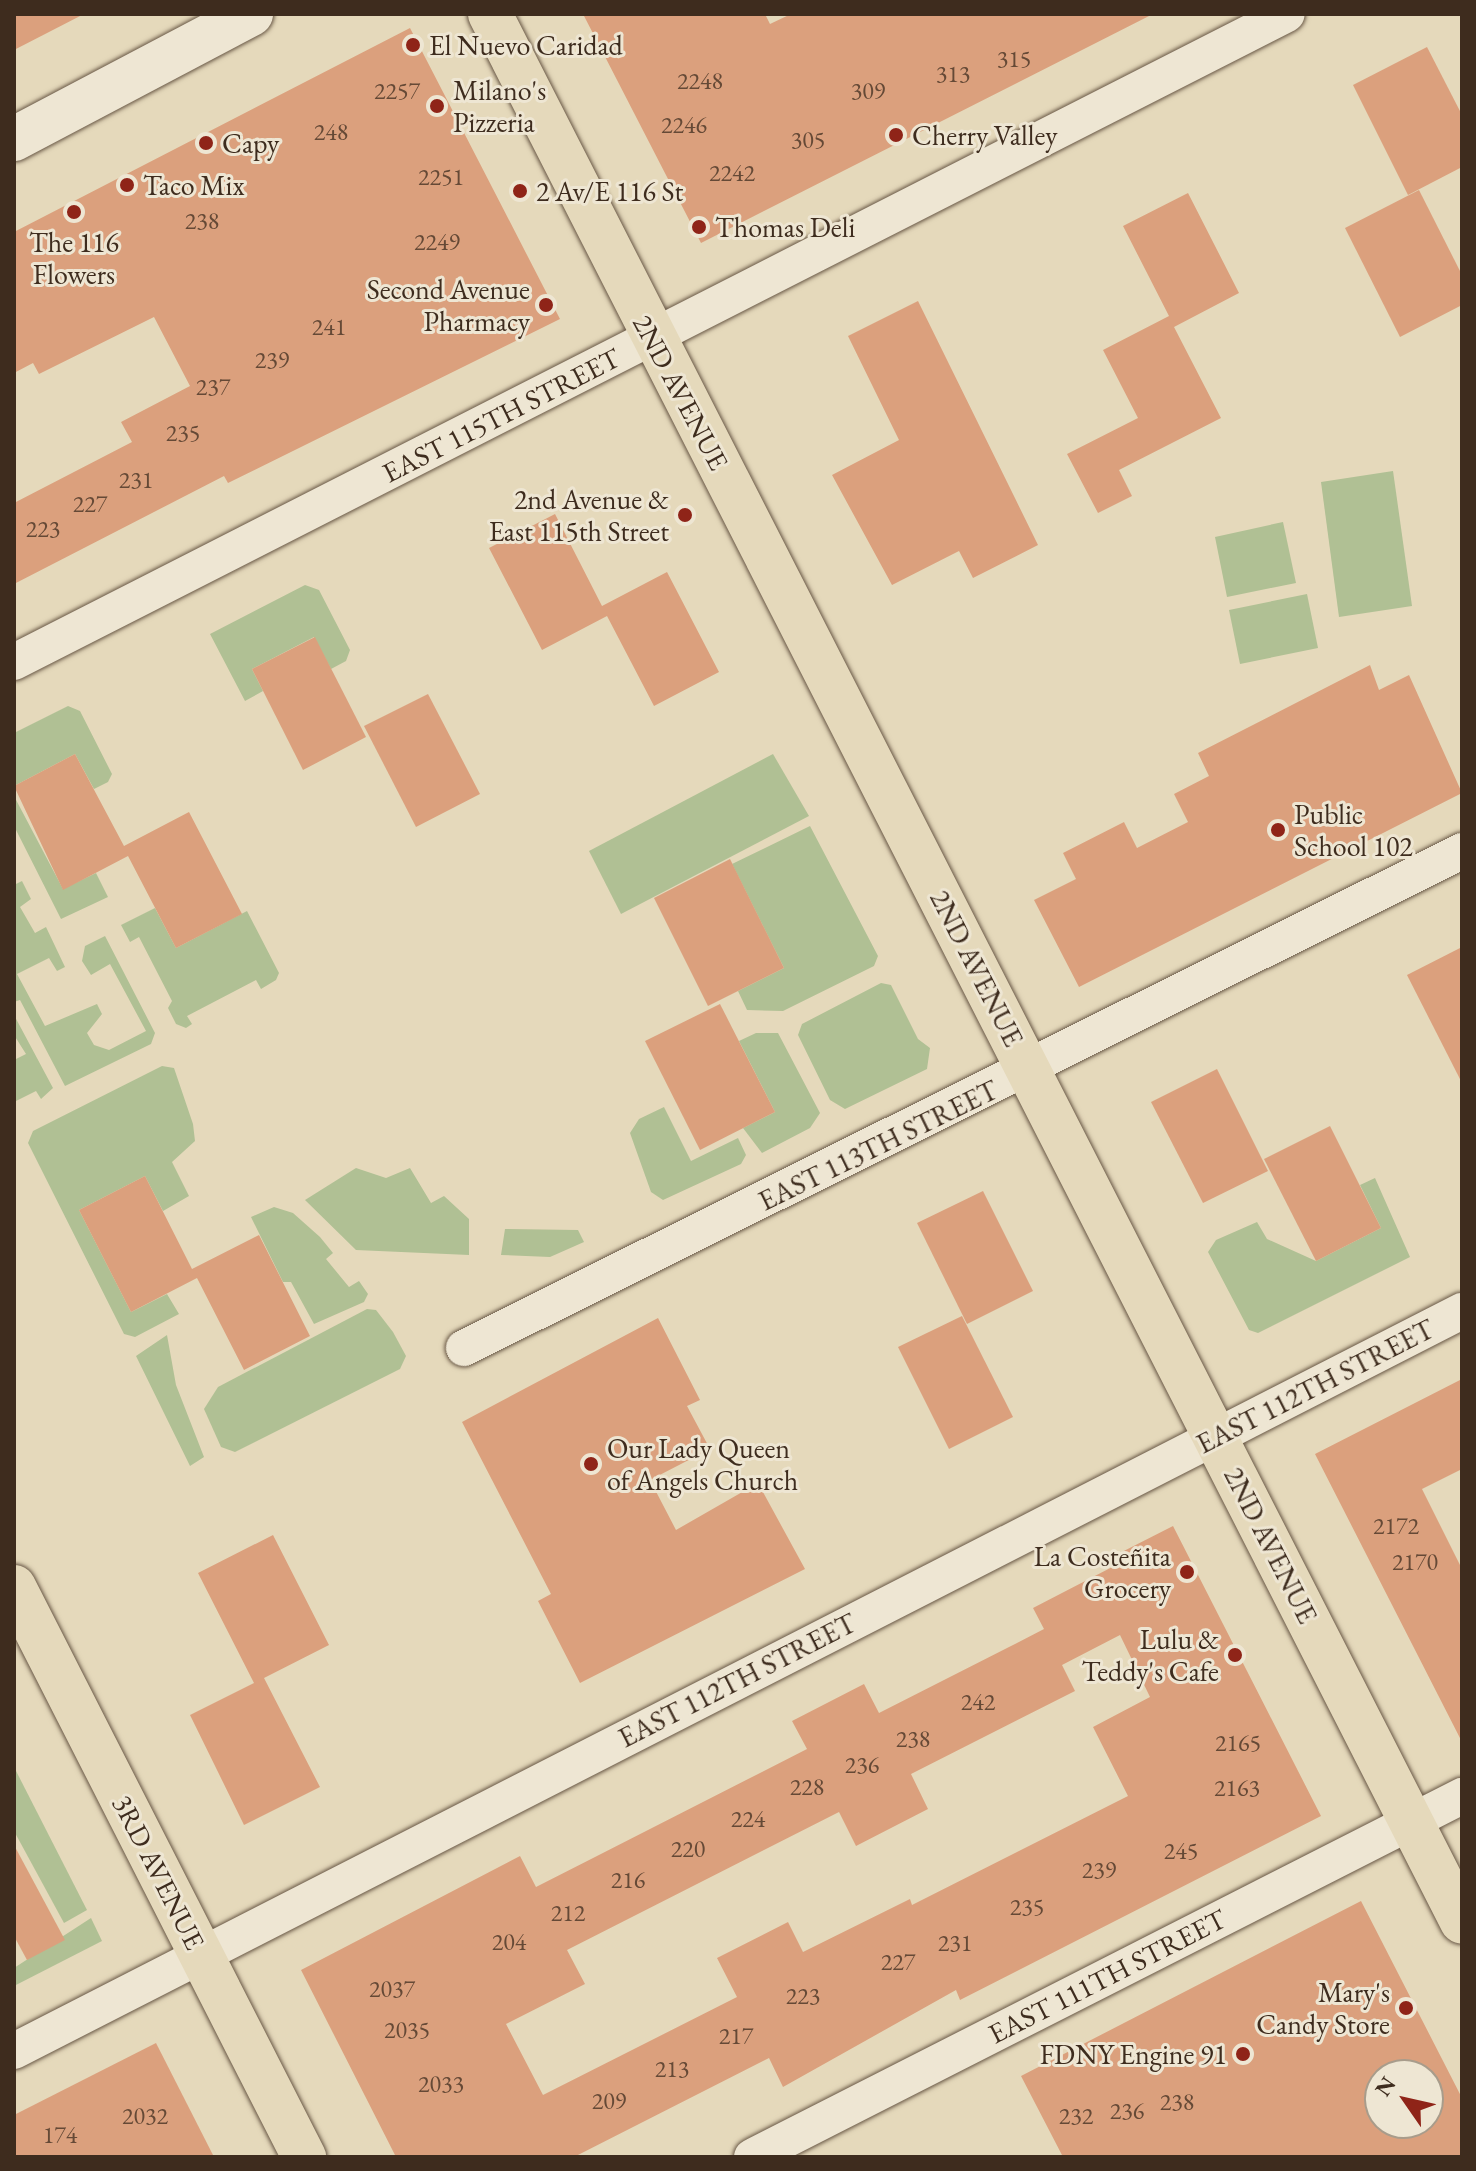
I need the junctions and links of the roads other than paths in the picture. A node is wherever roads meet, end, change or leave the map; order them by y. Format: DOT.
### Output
graph roads {
  1 [pos="251,14"];
  2 [pos="490,14"];
  3 [pos="1287,14"];
  4 [pos="14,139"];
  5 [pos="651,336"];
  6 [pos="14,662"];
  7 [pos="1462,851"];
  8 [pos="1029,1071"];
  9 [pos="1462,1311"];
  10 [pos="464,1348"];
  11 [pos="1216,1436"];
  12 [pos="14,1587"];
  13 [pos="1462,1796"];
  14 [pos="1410,1822"];
  15 [pos="1462,1922"];
  16 [pos="200,1953"];
  17 [pos="14,2051"];
  18 [pos="304,2157"];
  19 [pos="752,2157"];
  1 -- 4 [label="street"];
  2 -- 5 [label="main road, 2ND AVENUE"];
  3 -- 5 [label="street, EAST 115TH STREET"];
  5 -- 6 [label="street, EAST 115TH STREET"];
  5 -- 8 [label="main road, 2ND AVENUE"];
  7 -- 8 [label="street, EAST 113TH STREET"];
  8 -- 10 [label="street, EAST 113TH STREET"];
  8 -- 11 [label="main road, 2ND AVENUE"];
  9 -- 11 [label="street, EAST 112TH STREET"];
  11 -- 14 [label="main road, 2ND AVENUE"];
  11 -- 16 [label="street, EAST 112TH STREET"];
  12 -- 16 [label="main road, 3RD AVENUE"];
  13 -- 14 [label="street, EAST 111TH STREET"];
  14 -- 15 [label="main road, 2ND AVENUE"];
  14 -- 19 [label="street, EAST 111TH STREET"];
  16 -- 17 [label="street, EAST 112TH STREET"];
  16 -- 18 [label="main road, 3RD AVENUE"];
}
